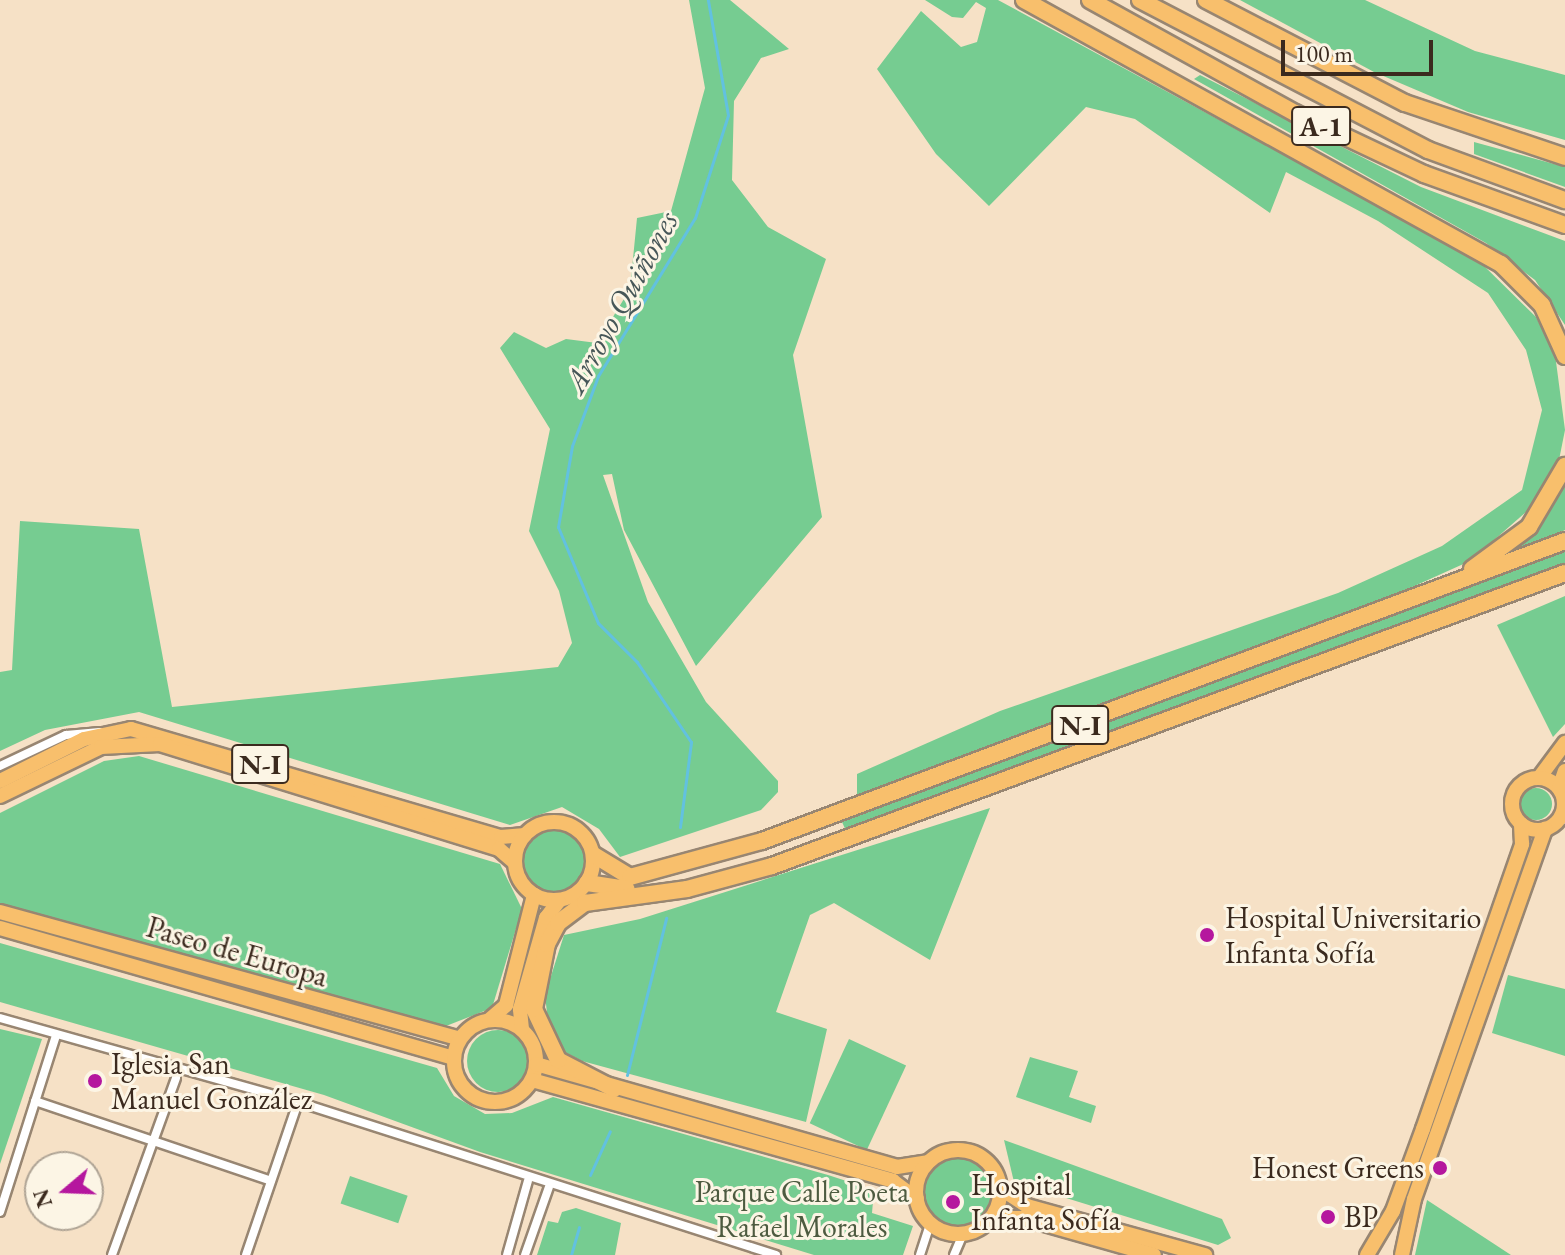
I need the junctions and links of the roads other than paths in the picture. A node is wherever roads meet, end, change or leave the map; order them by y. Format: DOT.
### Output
graph roads {
  1 [pos="1024,0"];
  2 [pos="1090,0"];
  3 [pos="1140,0"];
  4 [pos="1206,0"];
  5 [pos="1565,157"];
  6 [pos="1565,200"];
  7 [pos="1565,225"];
  8 [pos="1565,356"];
  9 [pos="1565,466"];
  10 [pos="1565,541"];
  11 [pos="1565,573"];
  12 [pos="1436,592"];
  13 [pos="109,732"];
  14 [pos="1565,743"];
  15 [pos="0,766"];
  16 [pos="1565,771"];
  17 [pos="1539,778"];
  18 [pos="0,781"];
  19 [pos="1562,794"];
  20 [pos="0,796"];
  21 [pos="1556,823"];
  22 [pos="1521,824"];
  23 [pos="525,835"];
  24 [pos="594,855"];
  25 [pos="515,863"];
  26 [pos="587,883"];
  27 [pos="652,893"];
  28 [pos="534,895"];
  29 [pos="559,901"];
  30 [pos="0,912"];
  31 [pos="0,928"];
  32 [pos="0,1018"];
  33 [pos="489,1020"];
  34 [pos="522,1029"];
  35 [pos="56,1035"];
  36 [pos="460,1039"];
  37 [pos="454,1058"];
  38 [pos="536,1064"];
  39 [pos="176,1078"];
  40 [pos="532,1080"];
  41 [pos="614,1089"];
  42 [pos="35,1101"];
  43 [pos="298,1102"];
  44 [pos="151,1141"];
  45 [pos="928,1162"];
  46 [pos="271,1181"];
  47 [pos="528,1181"];
  48 [pos="549,1187"];
  49 [pos="1001,1189"];
  50 [pos="917,1199"];
  51 [pos="0,1212"];
  52 [pos="993,1218"];
  53 [pos="930,1224"];
  54 [pos="963,1234"];
  55 [pos="112,1255"];
  56 [pos="246,1255"];
  57 [pos="507,1255"];
  58 [pos="525,1255"];
  59 [pos="776,1255"];
  60 [pos="920,1255"];
  61 [pos="954,1255"];
  62 [pos="1154,1255"];
  63 [pos="1205,1255"];
  64 [pos="1367,1255"];
  65 [pos="1402,1255"];
  1 -- 8 [label="highway"];
  2 -- 7 [label="highway, A-1"];
  3 -- 6 [label="highway, A-1"];
  4 -- 5 [label="highway"];
  9 -- 12 [label="highway"];
  10 -- 12 [label="highway, N-I"];
  11 -- 27 [label="highway, N-I"];
  12 -- 24 [label="highway, N-I"];
  13 -- 15 [label="street"];
  13 -- 18 [label="main road, N-I"];
  13 -- 23 [label="main road, N-I"];
  14 -- 17 [label="main road"];
  16 -- 19 [label="main road"];
  17 -- 19 [label="main road"];
  17 -- 22 [label="main road"];
  19 -- 21 [label="main road"];
  20 -- 25 [label="main road, N-I"];
  21 -- 22 [label="main road"];
  21 -- 65 [label="main road"];
  22 -- 64 [label="main road"];
  23 -- 24 [label="main road, N-I"];
  23 -- 25 [label="main road"];
  24 -- 26 [label="main road"];
  25 -- 28 [label="main road, N-I"];
  26 -- 27 [label="highway, N-I"];
  26 -- 29 [label="main road"];
  27 -- 41 [label="highway"];
  28 -- 29 [label="main road"];
  28 -- 33 [label="main road"];
  29 -- 34 [label="main road"];
  30 -- 36 [label="main road, Paseo de Europa"];
  31 -- 37 [label="main road, Paseo de Europa"];
  32 -- 35 [label="street"];
  33 -- 34 [label="main road"];
  33 -- 36 [label="main road"];
  34 -- 38 [label="main road"];
  35 -- 42 [label="street"];
  35 -- 43 [label="street"];
  36 -- 37 [label="main road"];
  37 -- 40 [label="main road"];
  38 -- 40 [label="main road"];
  38 -- 41 [label="main road"];
  39 -- 44 [label="street"];
  40 -- 50 [label="main road"];
  41 -- 45 [label="main road"];
  42 -- 44 [label="street"];
  42 -- 51 [label="street"];
  43 -- 46 [label="street"];
  43 -- 47 [label="street"];
  44 -- 46 [label="street"];
  44 -- 55 [label="street"];
  45 -- 49 [label="main road"];
  45 -- 50 [label="main road"];
  46 -- 56 [label="street"];
  47 -- 48 [label="street"];
  47 -- 57 [label="street"];
  48 -- 58 [label="street"];
  48 -- 59 [label="street"];
  49 -- 52 [label="main road"];
  49 -- 63 [label="main road"];
  50 -- 53 [label="main road"];
  52 -- 54 [label="main road"];
  52 -- 62 [label="main road"];
  53 -- 54 [label="main road"];
  53 -- 60 [label="street"];
  54 -- 61 [label="street"];
}
